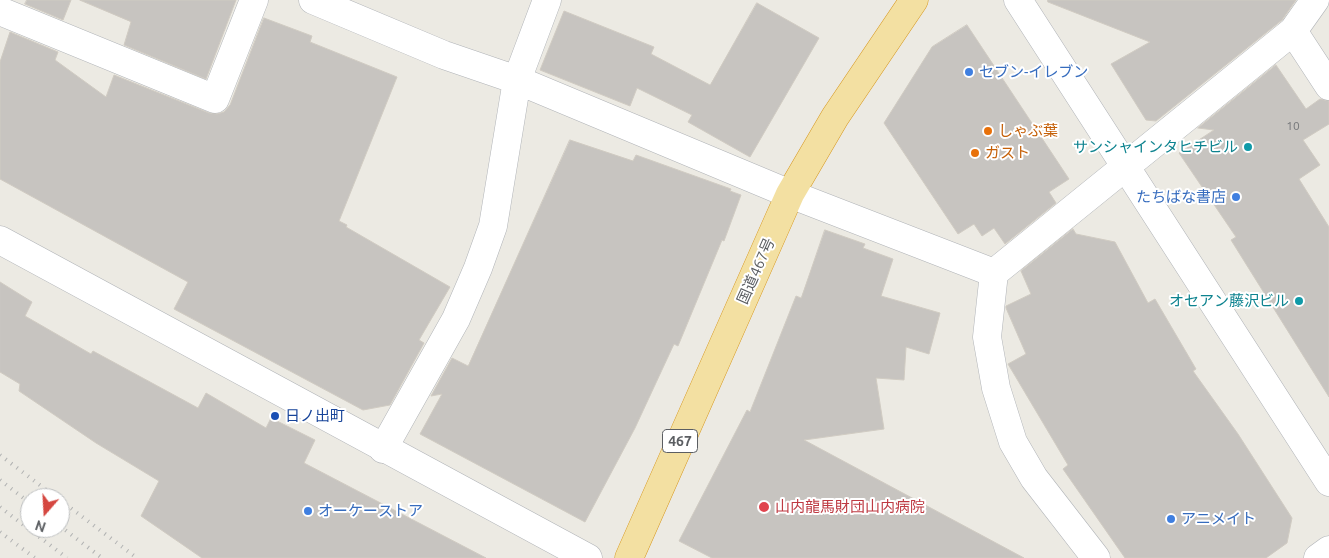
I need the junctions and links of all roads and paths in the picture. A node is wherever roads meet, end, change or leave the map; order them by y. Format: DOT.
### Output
graph roads {
  1 [pos="2,0"];
  2 [pos="254,0"];
  3 [pos="313,0"];
  4 [pos="547,0"];
  5 [pos="914,0"];
  6 [pos="1018,0"];
  7 [pos="1315,0"];
  8 [pos="0,4"];
  9 [pos="0,11"];
  10 [pos="1293,31"];
  11 [pos="517,80"];
  12 [pos="1329,86"];
  13 [pos="1125,166"];
  14 [pos="790,194"];
  15 [pos="0,240"];
  16 [pos="994,273"];
  17 [pos="383,449"];
  18 [pos="1329,482"];
  19 [pos="1329,550"];
  20 [pos="583,556"];
  21 [pos="629,558"];
  22 [pos="1096,558"];
  23 [pos="1318,558"];
  1 -- 8 [label="street"];
  2 -- 9 [label="street"];
  3 -- 11 [label="street"];
  4 -- 11 [label="street"];
  5 -- 14 [label="highway, 国道467号 / 467"];
  6 -- 13 [label="street"];
  7 -- 10 [label="street"];
  10 -- 12 [label="street"];
  10 -- 13 [label="street"];
  11 -- 14 [label="street"];
  11 -- 17 [label="street"];
  13 -- 16 [label="street"];
  13 -- 18 [label="street"];
  14 -- 16 [label="street"];
  14 -- 21 [label="highway, 国道467号 / 467"];
  15 -- 17 [label="street"];
  16 -- 22 [label="street"];
  17 -- 20 [label="street"];
  19 -- 23 [label="street"];
}
